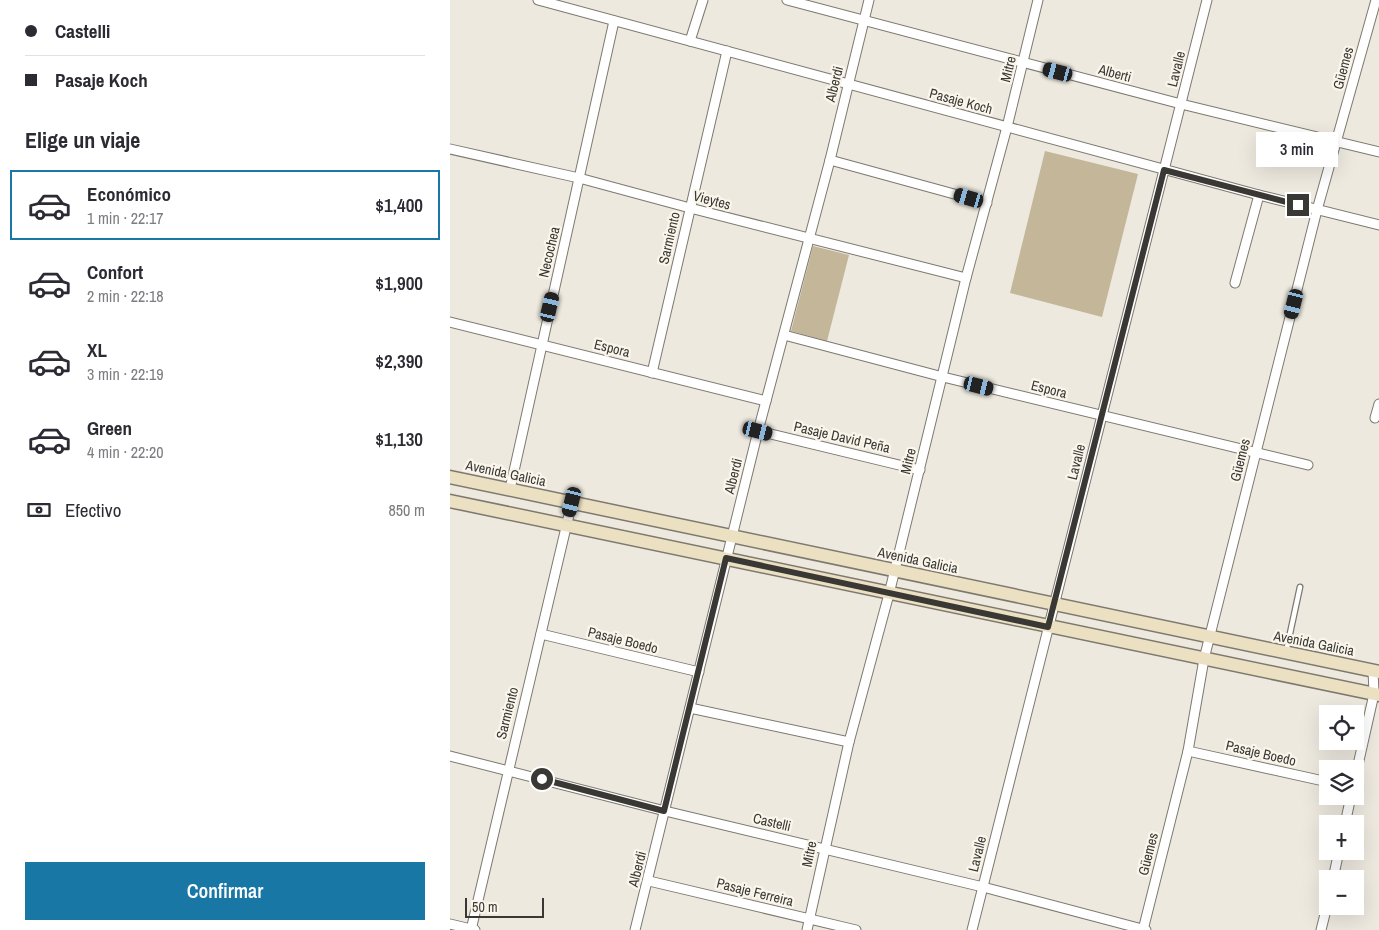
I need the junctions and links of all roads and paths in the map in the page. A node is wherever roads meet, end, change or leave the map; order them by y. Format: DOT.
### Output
graph roads {
  1 [pos="538,0"];
  2 [pos="703,0"];
  3 [pos="787,0"];
  4 [pos="869,0"];
  5 [pos="1038,0"];
  6 [pos="1207,0"];
  7 [pos="1376,0"];
  8 [pos="864,20"];
  9 [pos="614,21"];
  10 [pos="690,41"];
  11 [pos="727,51"];
  12 [pos="1024,63"];
  13 [pos="847,85"];
  14 [pos="1181,104"];
  15 [pos="1007,127"];
  16 [pos="1337,142"];
  17 [pos="450,149"];
  18 [pos="1379,152"];
  19 [pos="830,160"];
  20 [pos="1164,170"];
  21 [pos="579,178"];
  22 [pos="1259,196"];
  23 [pos="987,203"];
  24 [pos="690,208"];
  25 [pos="1317,210"];
  26 [pos="1379,225"];
  27 [pos="808,239"];
  28 [pos="966,278"];
  29 [pos="1235,283"];
  30 [pos="450,322"];
  31 [pos="784,335"];
  32 [pos="542,344"];
  33 [pos="652,373"];
  34 [pos="944,377"];
  35 [pos="766,401"];
  36 [pos="1379,404"];
  37 [pos="1102,416"];
  38 [pos="1375,418"];
  39 [pos="758,431"];
  40 [pos="1256,453"];
  41 [pos="1308,465"];
  42 [pos="920,470"];
  43 [pos="450,477"];
  44 [pos="510,489"];
  45 [pos="450,501"];
  46 [pos="572,502"];
  47 [pos="566,525"];
  48 [pos="732,536"];
  49 [pos="726,558"];
  50 [pos="895,570"];
  51 [pos="1300,587"];
  52 [pos="889,594"];
  53 [pos="1054,603"];
  54 [pos="1048,627"];
  55 [pos="541,634"];
  56 [pos="1210,637"];
  57 [pos="1286,653"];
  58 [pos="1204,660"];
  59 [pos="1376,671"];
  60 [pos="699,672"];
  61 [pos="1376,694"];
  62 [pos="690,708"];
  63 [pos="849,742"];
  64 [pos="1188,751"];
  65 [pos="450,756"];
  66 [pos="1360,760"];
  67 [pos="507,770"];
  68 [pos="1319,780"];
  69 [pos="664,811"];
  70 [pos="824,849"];
  71 [pos="649,881"];
  72 [pos="982,887"];
  73 [pos="1325,915"];
  74 [pos="809,919"];
  75 [pos="450,924"];
  76 [pos="472,930"];
  77 [pos="635,930"];
  78 [pos="806,930"];
  79 [pos="856,930"];
  80 [pos="972,930"];
  81 [pos="1144,930"];
  82 [pos="1321,930"];
  1 -- 9 [label="street, Pasaje Koch"];
  2 -- 10 [label="street"];
  3 -- 8 [label="street, Alberti"];
  4 -- 8 [label="street, Alberdi"];
  5 -- 12 [label="street, Mitre"];
  6 -- 14 [label="street, Lavalle"];
  7 -- 16 [label="street, Güemes"];
  8 -- 12 [label="street, Alberti"];
  8 -- 13 [label="street, Alberdi"];
  9 -- 10 [label="street, Pasaje Koch"];
  9 -- 21 [label="street, Necochea"];
  10 -- 11 [label="street, Pasaje Koch"];
  11 -- 13 [label="street, Pasaje Koch"];
  11 -- 24 [label="street, Sarmiento"];
  12 -- 14 [label="street, Alberti"];
  12 -- 15 [label="street, Mitre"];
  13 -- 15 [label="street, Pasaje Koch"];
  13 -- 19 [label="street, Alberdi"];
  14 -- 16 [label="street, Alberti"];
  14 -- 20 [label="street, Lavalle"];
  15 -- 20 [label="street, Pasaje Koch"];
  15 -- 23 [label="street, Mitre"];
  16 -- 18 [label="street, Alberti"];
  16 -- 25 [label="street, Güemes"];
  17 -- 21 [label="street, Vieytes"];
  19 -- 23 [label="street"];
  19 -- 27 [label="street, Alberdi"];
  20 -- 22 [label="street, Pasaje Koch"];
  20 -- 37 [label="street, Lavalle"];
  21 -- 24 [label="street, Vieytes"];
  21 -- 32 [label="street, Necochea"];
  22 -- 25 [label="street, Pasaje Koch"];
  22 -- 29 [label="street"];
  23 -- 28 [label="street, Mitre"];
  24 -- 27 [label="street, Vieytes"];
  24 -- 33 [label="street, Sarmiento"];
  25 -- 26 [label="street, Pasaje Koch"];
  25 -- 40 [label="street, Güemes"];
  27 -- 28 [label="street, Vieytes"];
  27 -- 31 [label="street, Alberdi"];
  28 -- 34 [label="street, Mitre"];
  30 -- 32 [label="street, Espora"];
  31 -- 34 [label="street, Espora"];
  31 -- 35 [label="street, Alberdi"];
  32 -- 33 [label="street, Espora"];
  32 -- 44 [label="street, Necochea"];
  33 -- 35 [label="street, Espora"];
  34 -- 37 [label="street, Espora"];
  34 -- 42 [label="street, Mitre"];
  35 -- 39 [label="street, Alberdi"];
  36 -- 38 [label="street"];
  37 -- 40 [label="street, Espora"];
  37 -- 53 [label="street, Lavalle"];
  39 -- 42 [label="street, Pasaje David Peña"];
  39 -- 48 [label="street, Alberdi"];
  40 -- 41 [label="street, Espora"];
  40 -- 56 [label="street, Güemes"];
  42 -- 50 [label="street, Mitre"];
  43 -- 44 [label="main road, Avenida Galicia"];
  44 -- 46 [label="main road, Avenida Galicia"];
  45 -- 47 [label="main road"];
  46 -- 47 [label="street, Sarmiento"];
  46 -- 48 [label="main road, Avenida Galicia"];
  47 -- 49 [label="main road"];
  47 -- 55 [label="street, Sarmiento"];
  48 -- 49 [label="street, Alberdi"];
  48 -- 50 [label="main road, Avenida Galicia"];
  49 -- 52 [label="main road"];
  49 -- 60 [label="street, Alberdi"];
  50 -- 52 [label="street, Mitre"];
  50 -- 53 [label="main road, Avenida Galicia"];
  51 -- 57 [label="lane"];
  52 -- 54 [label="main road"];
  52 -- 63 [label="street, Mitre"];
  53 -- 54 [label="street, Lavalle"];
  53 -- 56 [label="main road, Avenida Galicia"];
  54 -- 58 [label="main road"];
  54 -- 72 [label="street, Lavalle"];
  55 -- 60 [label="street, Pasaje Boedo"];
  55 -- 67 [label="street, Sarmiento"];
  56 -- 57 [label="main road, Avenida Galicia"];
  56 -- 58 [label="street, Güemes"];
  57 -- 59 [label="main road, Avenida Galicia"];
  58 -- 61 [label="main road"];
  58 -- 64 [label="street, Güemes"];
  59 -- 61 [label="street"];
  60 -- 62 [label="street, Alberdi"];
  61 -- 66 [label="street"];
  62 -- 63 [label="street"];
  62 -- 69 [label="street, Alberdi"];
  63 -- 70 [label="street, Mitre"];
  64 -- 68 [label="street, Pasaje Boedo"];
  64 -- 81 [label="street, Güemes"];
  65 -- 67 [label="street, Castelli"];
  67 -- 69 [label="street, Castelli"];
  67 -- 76 [label="street, Sarmiento"];
  69 -- 70 [label="street, Castelli"];
  69 -- 71 [label="street, Alberdi"];
  70 -- 72 [label="street, Castelli"];
  70 -- 74 [label="street, Mitre"];
  71 -- 74 [label="street, Pasaje Ferreira"];
  71 -- 77 [label="street, Alberdi"];
  72 -- 80 [label="street, Lavalle"];
  72 -- 81 [label="street, Castelli"];
  73 -- 82 [label="street"];
  74 -- 78 [label="street, Mitre"];
  74 -- 79 [label="street, Pasaje Ferreira"];
  75 -- 76 [label="street"];
}
